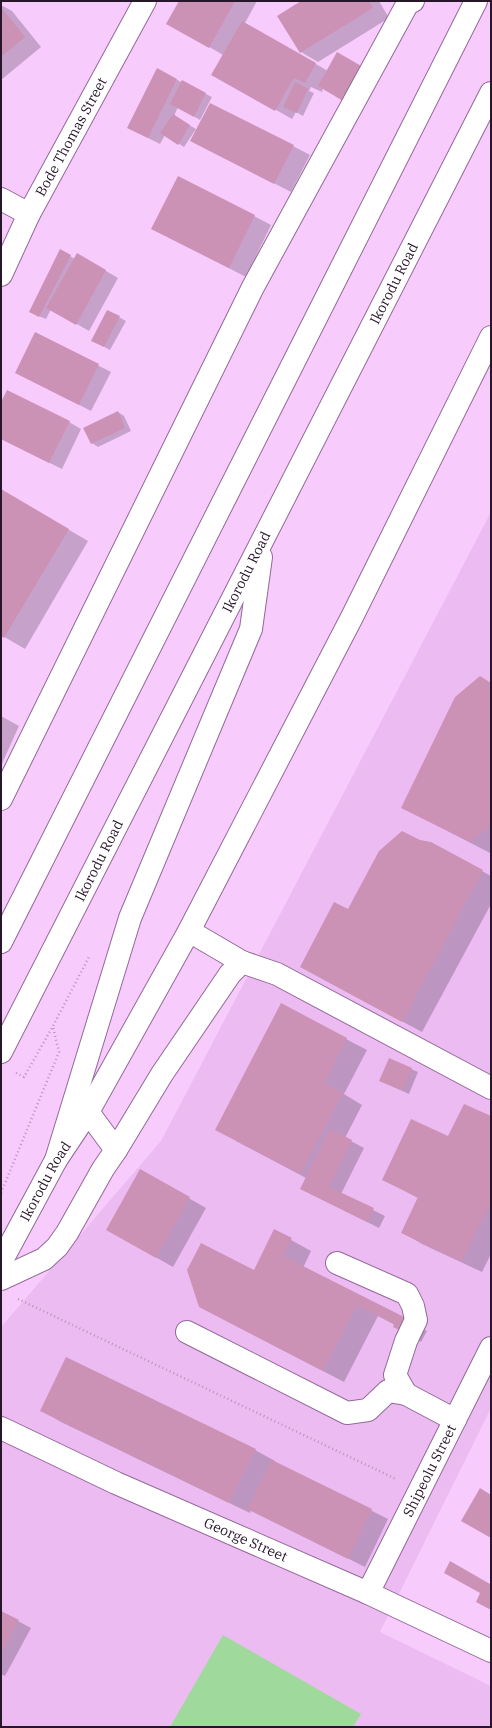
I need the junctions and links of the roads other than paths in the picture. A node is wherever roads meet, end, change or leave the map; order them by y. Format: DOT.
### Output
graph roads {
  1 [pos="145,1"];
  2 [pos="476,1"];
  3 [pos="410,2"];
  4 [pos="491,93"];
  5 [pos="1,199"];
  6 [pos="29,214"];
  7 [pos="1,275"];
  8 [pos="491,337"];
  9 [pos="263,540"];
  10 [pos="1,800"];
  11 [pos="189,930"];
  12 [pos="1,942"];
  13 [pos="242,962"];
  14 [pos="1,1052"];
  15 [pos="491,1088"];
  16 [pos="88,1112"];
  17 [pos="116,1150"];
  18 [pos="56,1160"];
  19 [pos="1,1262"];
  20 [pos="337,1263"];
  21 [pos="1,1279"];
  22 [pos="187,1332"];
  23 [pos="491,1348"];
  24 [pos="406,1394"];
  25 [pos="455,1420"];
  26 [pos="1,1428"];
  27 [pos="368,1593"];
  28 [pos="491,1651"];
  1 -- 6 [label="main road, Bode Thomas Street"];
  2 -- 12 [label="main road"];
  3 -- 10 [label="main road"];
  4 -- 9 [label="main road, Ikorodu Road"];
  5 -- 6 [label="main road"];
  6 -- 7 [label="main road, Bode Thomas Street"];
  8 -- 11 [label="main road, Ikorodu Road"];
  9 -- 14 [label="main road, Ikorodu Road"];
  9 -- 18 [label="main road"];
  11 -- 13 [label="main road"];
  11 -- 16 [label="main road, Ikorodu Road"];
  13 -- 15 [label="main road"];
  13 -- 17 [label="main road"];
  16 -- 17 [label="main road"];
  16 -- 18 [label="main road, Ikorodu Road"];
  17 -- 21 [label="main road"];
  18 -- 19 [label="main road, Ikorodu Road"];
  20 -- 24 [label="main road"];
  22 -- 24 [label="main road"];
  23 -- 25 [label="main road, Shipeolu Street"];
  24 -- 25 [label="main road"];
  25 -- 27 [label="main road, Shipeolu Street"];
  26 -- 27 [label="main road, George Street"];
  27 -- 28 [label="main road, George Street"];
}
